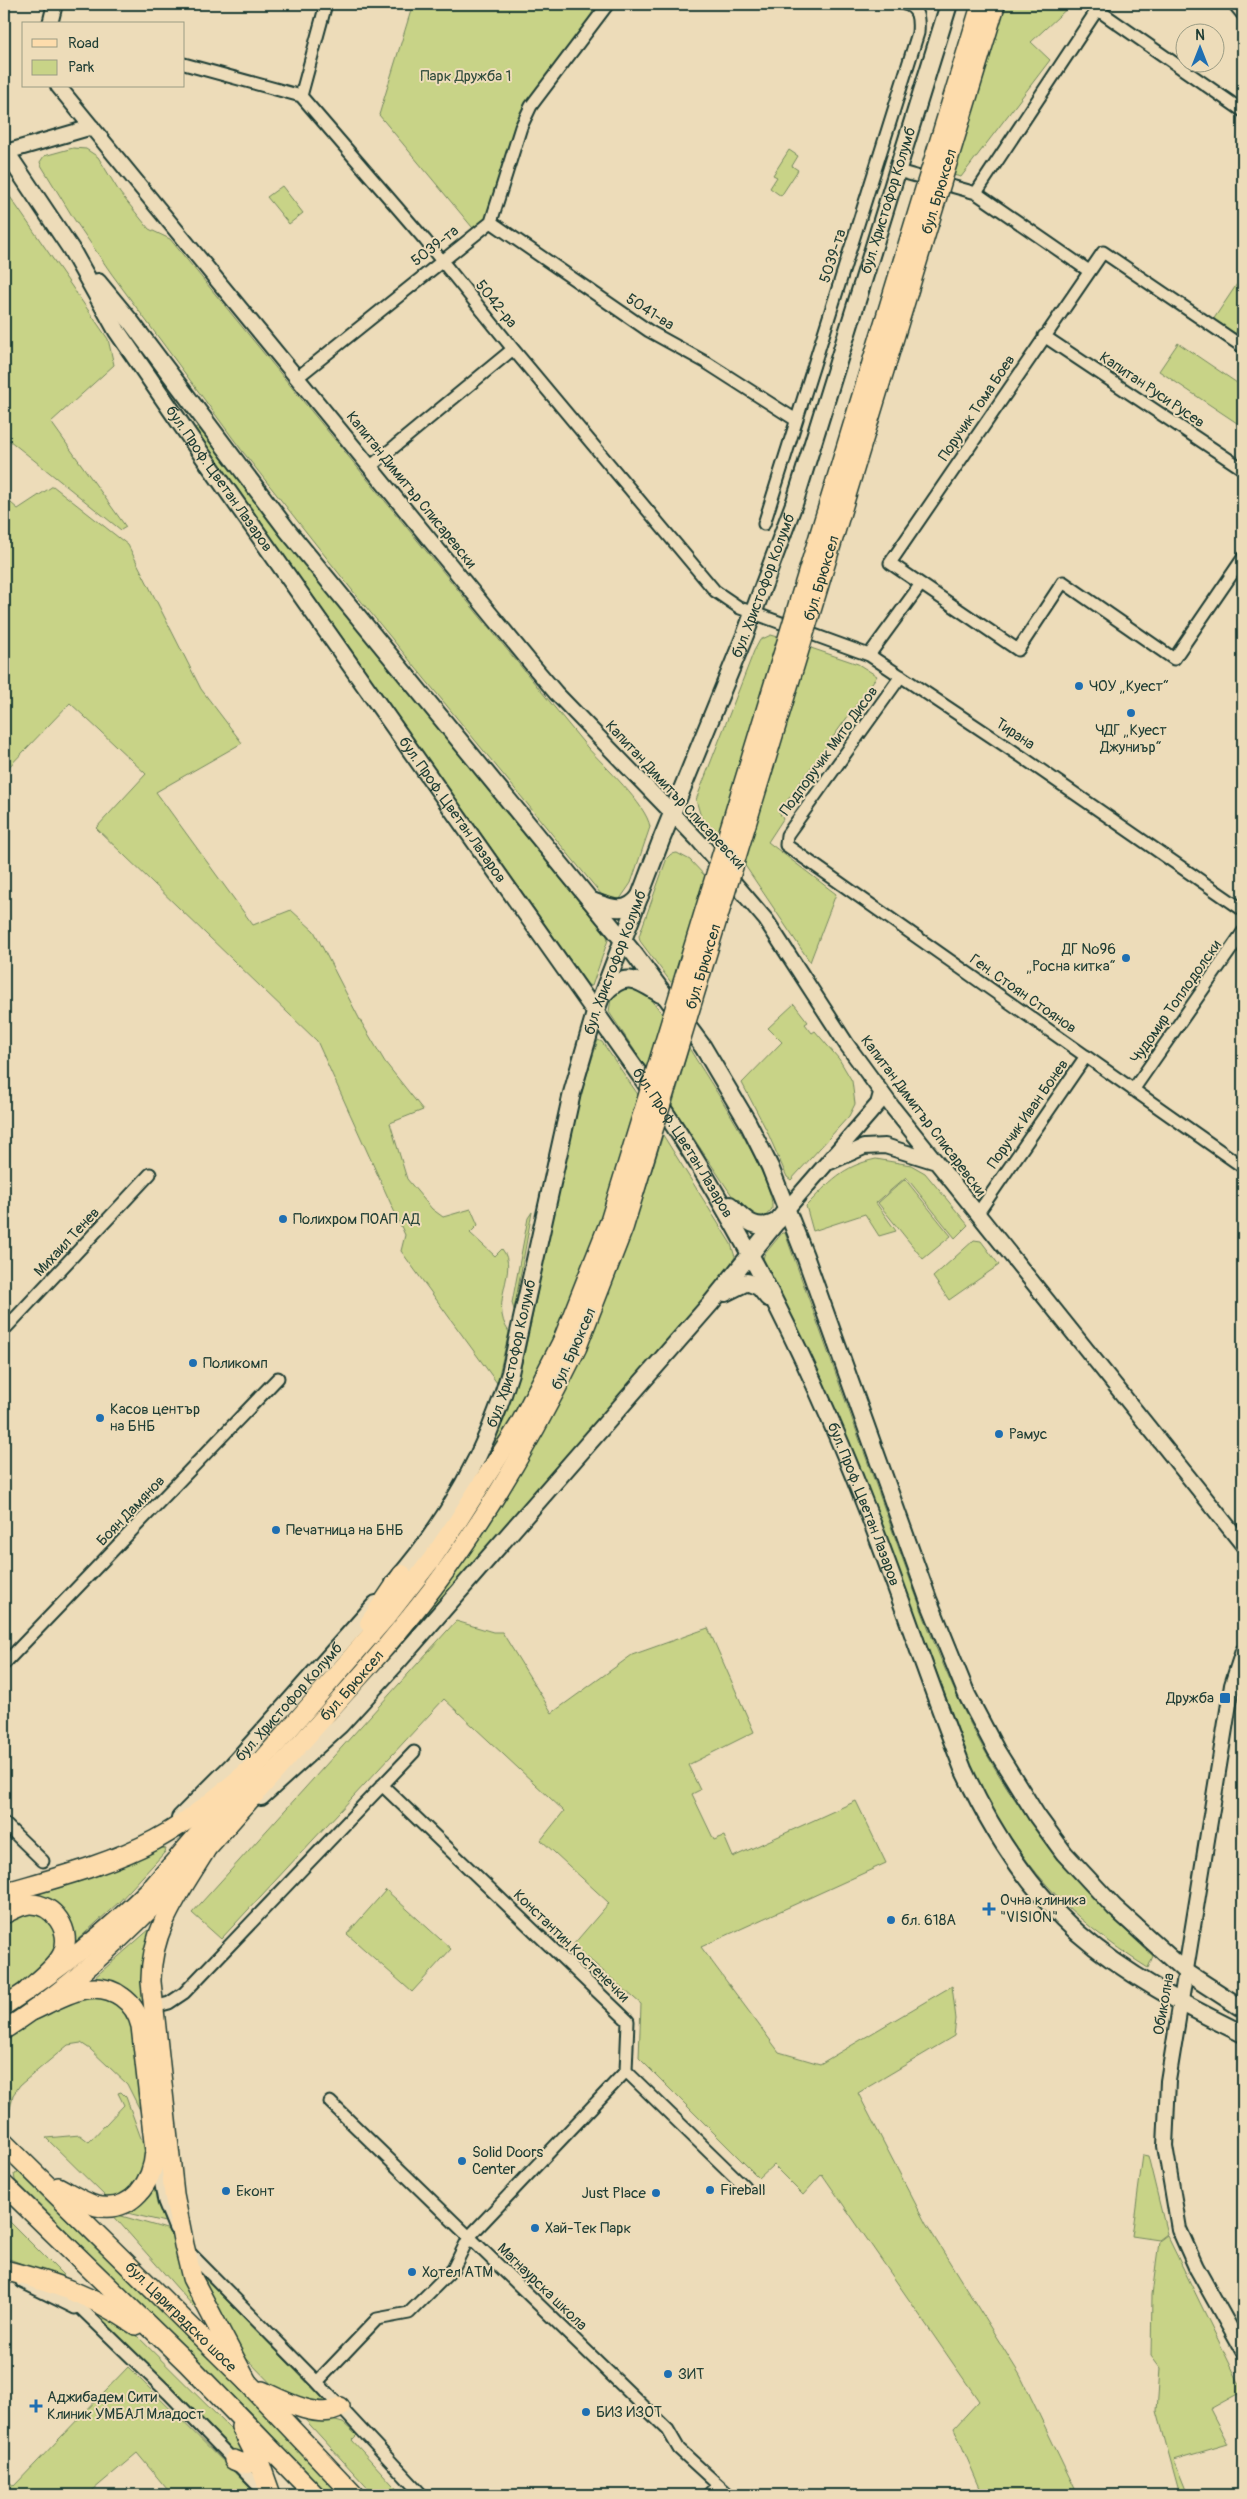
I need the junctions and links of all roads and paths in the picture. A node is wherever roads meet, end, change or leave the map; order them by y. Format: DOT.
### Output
graph roads {
  1 [pos="55,4"];
  2 [pos="326,4"];
  3 [pos="608,4"];
  4 [pos="904,4"];
  5 [pos="949,4"];
  6 [pos="981,4"];
  7 [pos="996,4"];
  8 [pos="1234,4"];
  9 [pos="1100,7"];
  10 [pos="1243,15"];
  11 [pos="50,22"];
  12 [pos="185,64"];
  13 [pos="60,88"];
  14 [pos="301,96"];
  15 [pos="1243,111"];
  16 [pos="92,127"];
  17 [pos="5,151"];
  18 [pos="898,171"];
  19 [pos="976,193"];
  20 [pos="491,222"];
  21 [pos="71,249"];
  22 [pos="441,260"];
  23 [pos="1090,271"];
  24 [pos="1044,336"];
  25 [pos="1243,347"];
  26 [pos="513,349"];
  27 [pos="298,377"];
  28 [pos="796,420"];
  29 [pos="371,466"];
  30 [pos="1243,469"];
  31 [pos="764,524"];
  32 [pos="1243,558"];
  33 [pos="921,584"];
  34 [pos="754,613"];
  35 [pos="869,655"];
  36 [pos="901,676"];
  37 [pos="673,813"];
  38 [pos="786,845"];
  39 [pos="640,896"];
  40 [pos="592,901"];
  41 [pos="1243,910"];
  42 [pos="1243,932"];
  43 [pos="623,940"];
  44 [pos="602,996"];
  45 [pos="668,999"];
  46 [pos="595,1014"];
  47 [pos="1086,1056"];
  48 [pos="1133,1090"];
  49 [pos="881,1093"];
  50 [pos="934,1161"];
  51 [pos="827,1163"];
  52 [pos="1243,1167"];
  53 [pos="150,1174"];
  54 [pos="709,1180"];
  55 [pos="978,1213"];
  56 [pos="783,1215"];
  57 [pos="751,1255"];
  58 [pos="711,1303"];
  59 [pos="778,1308"];
  60 [pos="4,1330"];
  61 [pos="569,1344"];
  62 [pos="278,1378"];
  63 [pos="1243,1545"];
  64 [pos="402,1574"];
  65 [pos="1243,1651"];
  66 [pos="4,1664"];
  67 [pos="332,1680"];
  68 [pos="414,1752"];
  69 [pos="259,1762"];
  70 [pos="382,1786"];
  71 [pos="4,1823"];
  72 [pos="222,1832"];
  73 [pos="156,1840"];
  74 [pos="205,1851"];
  75 [pos="43,1861"];
  76 [pos="4,1893"];
  77 [pos="4,1914"];
  78 [pos="1186,1972"];
  79 [pos="28,1990"];
  80 [pos="1181,2002"];
  81 [pos="4,2006"];
  82 [pos="154,2007"];
  83 [pos="1243,2009"];
  84 [pos="34,2010"];
  85 [pos="4,2030"];
  86 [pos="1243,2034"];
  87 [pos="626,2071"];
  88 [pos="330,2102"];
  89 [pos="4,2143"];
  90 [pos="155,2151"];
  91 [pos="36,2174"];
  92 [pos="4,2185"];
  93 [pos="744,2186"];
  94 [pos="469,2237"];
  95 [pos="184,2245"];
  96 [pos="4,2261"];
  97 [pos="4,2270"];
  98 [pos="4,2274"];
  99 [pos="53,2283"];
  100 [pos="81,2310"];
  101 [pos="1243,2351"];
  102 [pos="187,2363"];
  103 [pos="317,2382"];
  104 [pos="249,2384"];
  105 [pos="230,2406"];
  106 [pos="340,2407"];
  107 [pos="254,2452"];
  108 [pos="234,2460"];
  109 [pos="718,2485"];
  110 [pos="269,2495"];
  111 [pos="315,2495"];
  112 [pos="354,2495"];
  113 [pos="422,2495"];
  114 [pos="708,2495"];
  115 [pos="729,2495"];
  1 -- 11 [label="street"];
  2 -- 14 [label="street"];
  3 -- 20 [label="street"];
  4 -- 28 [label="street, 5039-та"];
  5 -- 18 [label="main road, бул. Христофор Колумб"];
  6 -- 61 [label="main road, бул. Брюксел, bridge"];
  7 -- 61 [label="main road, бул. Брюксел, bridge"];
  8 -- 10 [label="street"];
  9 -- 15 [label="street"];
  9 -- 19 [label="street"];
  12 -- 14 [label="street"];
  13 -- 16 [label="street, Капитан Димитър Списаревски"];
  14 -- 22 [label="street, 5042-ра"];
  16 -- 17 [label="street"];
  16 -- 27 [label="street, Капитан Димитър Списаревски"];
  17 -- 21 [label="main road, бул. Проф. Цветан Лазаров"];
  18 -- 19 [label="street"];
  18 -- 34 [label="main road, бул. Христофор Колумб"];
  19 -- 23 [label="street"];
  20 -- 22 [label="street, 5039-та"];
  20 -- 28 [label="street, 5041-ва"];
  21 -- 40 [label="main road, бул. Проф. Цветан Лазаров"];
  21 -- 46 [label="main road, бул. Проф. Цветан Лазаров"];
  22 -- 26 [label="street, 5042-ра"];
  22 -- 27 [label="street, 5039-та"];
  23 -- 24 [label="street, Поручик Тома Боев"];
  23 -- 25 [label="street, Поручик Тома Боев"];
  24 -- 30 [label="street, Капитан Руси Русев"];
  24 -- 33 [label="street, Поручик Тома Боев"];
  26 -- 29 [label="street"];
  26 -- 34 [label="street, 5042-ра"];
  27 -- 29 [label="street, Капитан Димитър Списаревски"];
  28 -- 31 [label="street, 5039-та"];
  29 -- 37 [label="street, Капитан Димитър Списаревски"];
  32 -- 33 [label="street"];
  33 -- 35 [label="street"];
  34 -- 35 [label="street, Тирана"];
  34 -- 37 [label="main road, бул. Христофор Колумб"];
  35 -- 36 [label="street, Тирана"];
  36 -- 38 [label="street, Подпоручик Мито Дисов"];
  36 -- 41 [label="street, Тирана"];
  37 -- 39 [label="main road, бул. Христофор Колумб"];
  37 -- 49 [label="street, Капитан Димитър Списаревски"];
  38 -- 47 [label="street, Ген. Стоян Стоянов"];
  39 -- 40 [label="main road"];
  39 -- 43 [label="main road, бул. Христофор Колумб"];
  40 -- 43 [label="main road, бул. Проф. Цветан Лазаров"];
  42 -- 48 [label="street, Чудомир Топлодолски"];
  43 -- 44 [label="main road, бул. Христофор Колумб"];
  43 -- 45 [label="main road, бул. Проф. Цветан Лазаров"];
  44 -- 45 [label="main road"];
  44 -- 46 [label="main road, бул. Христофор Колумб"];
  45 -- 56 [label="main road, бул. Проф. Цветан Лазаров"];
  46 -- 54 [label="main road, бул. Проф. Цветан Лазаров"];
  46 -- 64 [label="main road, бул. Христофор Колумб"];
  47 -- 48 [label="street, Ген. Стоян Стоянов"];
  47 -- 55 [label="street, Поручик Иван Бонев"];
  48 -- 52 [label="street, Ген. Стоян Стоянов"];
  49 -- 50 [label="street, Капитан Димитър Списаревски"];
  49 -- 51 [label="street"];
  50 -- 51 [label="street"];
  50 -- 55 [label="street, Капитан Димитър Списаревски"];
  51 -- 56 [label="street"];
  53 -- 60 [label="street, Михаил Тенев"];
  54 -- 56 [label="main road"];
  54 -- 57 [label="main road, бул. Проф. Цветан Лазаров"];
  55 -- 63 [label="street, Капитан Димитър Списаревски"];
  56 -- 57 [label="main road"];
  56 -- 78 [label="main road, бул. Проф. Цветан Лазаров"];
  57 -- 58 [label="main road"];
  57 -- 59 [label="main road, бул. Проф. Цветан Лазаров"];
  58 -- 59 [label="main road"];
  58 -- 72 [label="main road"];
  59 -- 80 [label="main road, бул. Проф. Цветан Лазаров"];
  61 -- 67 [label="main road, бул. Брюксел"];
  61 -- 72 [label="main road, бул. Брюксел"];
  62 -- 66 [label="street, Боян Дамянов"];
  64 -- 67 [label="main road"];
  64 -- 73 [label="main road, бул. Христофор Колумб"];
  65 -- 78 [label="street, Обиколна"];
  67 -- 69 [label="main road, бул. Христофор Колумб"];
  68 -- 70 [label="street"];
  69 -- 73 [label="highway"];
  69 -- 79 [label="main road, бул. Христофор Колумб"];
  70 -- 82 [label="street"];
  70 -- 87 [label="street, Константин Костенечки"];
  71 -- 75 [label="street"];
  72 -- 74 [label="main road"];
  73 -- 76 [label="highway"];
  74 -- 82 [label="highway"];
  74 -- 84 [label="main road"];
  77 -- 79 [label="highway"];
  78 -- 80 [label="street, Обиколна"];
  78 -- 83 [label="main road, бул. Проф. Цветан Лазаров"];
  79 -- 81 [label="main road, бул. Христофор Колумб"];
  80 -- 86 [label="main road, бул. Проф. Цветан Лазаров"];
  80 -- 101 [label="street, Обиколна"];
  82 -- 95 [label="highway"];
  84 -- 85 [label="main road"];
  84 -- 90 [label="highway"];
  87 -- 93 [label="street"];
  87 -- 94 [label="street"];
  88 -- 94 [label="street, Магнаурска школа"];
  89 -- 91 [label="highway, бул. Цариградско шосе"];
  90 -- 91 [label="highway"];
  90 -- 95 [label="street"];
  91 -- 104 [label="highway, бул. Цариградско шосе"];
  92 -- 102 [label="highway, бул. Цариградско шосе"];
  94 -- 103 [label="street"];
  94 -- 109 [label="street, Магнаурска школа"];
  95 -- 103 [label="street"];
  95 -- 104 [label="highway"];
  96 -- 99 [label="street"];
  97 -- 99 [label="highway"];
  98 -- 100 [label="street"];
  99 -- 100 [label="street"];
  99 -- 102 [label="highway"];
  100 -- 108 [label="street"];
  102 -- 105 [label="highway, бул. Цариградско шосе"];
  103 -- 106 [label="street"];
  104 -- 106 [label="highway"];
  104 -- 112 [label="highway, бул. Цариградско шосе"];
  105 -- 107 [label="highway"];
  105 -- 111 [label="highway, бул. Цариградско шосе"];
  106 -- 113 [label="street"];
  107 -- 108 [label="highway"];
  107 -- 110 [label="highway"];
  108 -- 110 [label="street"];
  109 -- 114 [label="street"];
  109 -- 115 [label="street, Магнаурска школа"];
}
